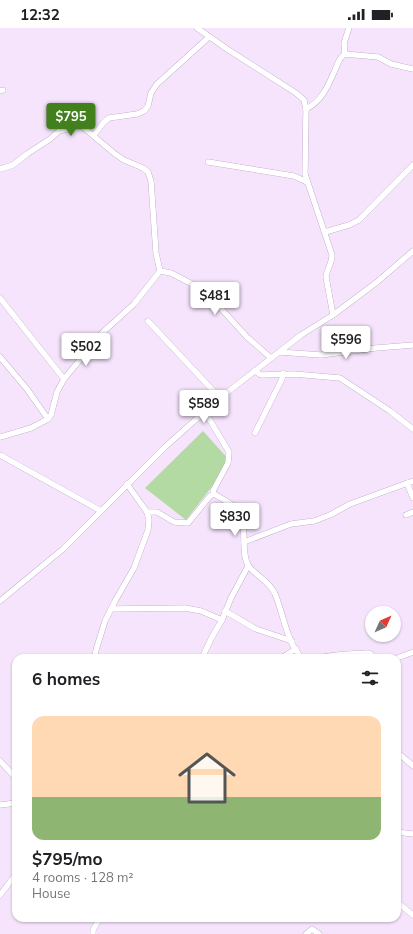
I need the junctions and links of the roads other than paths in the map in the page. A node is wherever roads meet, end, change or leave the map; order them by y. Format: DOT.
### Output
graph roads {
  1 [pos="197,28"];
  2 [pos="349,28"];
  3 [pos="209,37"];
  4 [pos="345,54"];
  5 [pos="413,69"];
  6 [pos="306,110"];
  7 [pos="94,135"];
  8 [pos="208,162"];
  9 [pos="413,165"];
  10 [pos="0,169"];
  11 [pos="307,182"];
  12 [pos="325,232"];
  13 [pos="413,251"];
  14 [pos="160,271"];
  15 [pos="0,298"];
  16 [pos="333,315"];
  17 [pos="148,321"];
  18 [pos="413,345"];
  19 [pos="279,352"];
  20 [pos="0,357"];
  21 [pos="271,358"];
  22 [pos="255,371"];
  23 [pos="283,373"];
  24 [pos="64,379"];
  25 [pos="220,398"];
  26 [pos="205,412"];
  27 [pos="48,419"];
  28 [pos="413,429"];
  29 [pos="254,433"];
  30 [pos="0,436"];
  31 [pos="0,455"];
  32 [pos="410,482"];
  33 [pos="127,484"];
  34 [pos="214,494"];
  35 [pos="413,498"];
  36 [pos="101,511"];
  37 [pos="147,512"];
  38 [pos="413,512"];
  39 [pos="406,515"];
  40 [pos="244,542"];
  41 [pos="248,566"];
  42 [pos="0,601"];
  43 [pos="110,610"];
  44 [pos="225,611"];
  45 [pos="222,620"];
  46 [pos="292,641"];
  47 [pos="296,649"];
  48 [pos="413,652"];
  49 [pos="95,654"];
  50 [pos="204,654"];
  51 [pos="288,654"];
  52 [pos="299,654"];
  53 [pos="358,654"];
  54 [pos="371,654"];
  55 [pos="401,656"];
  56 [pos="401,756"];
  57 [pos="0,760"];
  58 [pos="413,766"];
  59 [pos="12,774"];
  60 [pos="12,803"];
  61 [pos="0,804"];
  62 [pos="401,832"];
  63 [pos="413,834"];
  64 [pos="12,879"];
  65 [pos="0,895"];
  66 [pos="401,905"];
  67 [pos="413,915"];
  68 [pos="98,922"];
  69 [pos="93,934"];
  70 [pos="306,934"];
  71 [pos="319,934"];
  1 -- 3 [label="street"];
  2 -- 4 [label="street"];
  3 -- 6 [label="street"];
  3 -- 7 [label="street"];
  4 -- 5 [label="street"];
  4 -- 6 [label="street"];
  6 -- 11 [label="street"];
  7 -- 10 [label="street"];
  7 -- 14 [label="street"];
  8 -- 11 [label="street"];
  9 -- 12 [label="street"];
  11 -- 12 [label="street"];
  12 -- 16 [label="street"];
  13 -- 16 [label="street"];
  14 -- 21 [label="street"];
  14 -- 24 [label="street"];
  15 -- 24 [label="street"];
  16 -- 19 [label="street"];
  17 -- 25 [label="street"];
  18 -- 19 [label="street"];
  19 -- 21 [label="street"];
  20 -- 27 [label="street"];
  21 -- 22 [label="street"];
  22 -- 23 [label="street"];
  22 -- 25 [label="street"];
  23 -- 28 [label="street"];
  23 -- 29 [label="street"];
  24 -- 27 [label="street"];
  25 -- 26 [label="street"];
  26 -- 33 [label="street"];
  26 -- 34 [label="street"];
  27 -- 30 [label="street"];
  31 -- 36 [label="street"];
  32 -- 35 [label="street"];
  32 -- 40 [label="street"];
  33 -- 36 [label="street"];
  33 -- 37 [label="street"];
  34 -- 37 [label="street"];
  34 -- 40 [label="street"];
  36 -- 42 [label="street"];
  37 -- 43 [label="street"];
  38 -- 39 [label="street"];
  40 -- 41 [label="street"];
  41 -- 44 [label="street"];
  41 -- 46 [label="street"];
  43 -- 45 [label="street"];
  43 -- 49 [label="street"];
  44 -- 45 [label="street"];
  44 -- 46 [label="street"];
  45 -- 50 [label="street"];
  46 -- 47 [label="street"];
  47 -- 51 [label="street"];
  47 -- 52 [label="street"];
  48 -- 55 [label="street"];
  53 -- 54 [label="street"];
  56 -- 58 [label="street"];
  57 -- 59 [label="street"];
  60 -- 61 [label="street"];
  62 -- 63 [label="street"];
  64 -- 65 [label="street"];
  66 -- 67 [label="street"];
  68 -- 69 [label="street"];
  70 -- 71 [label="street"];
}
